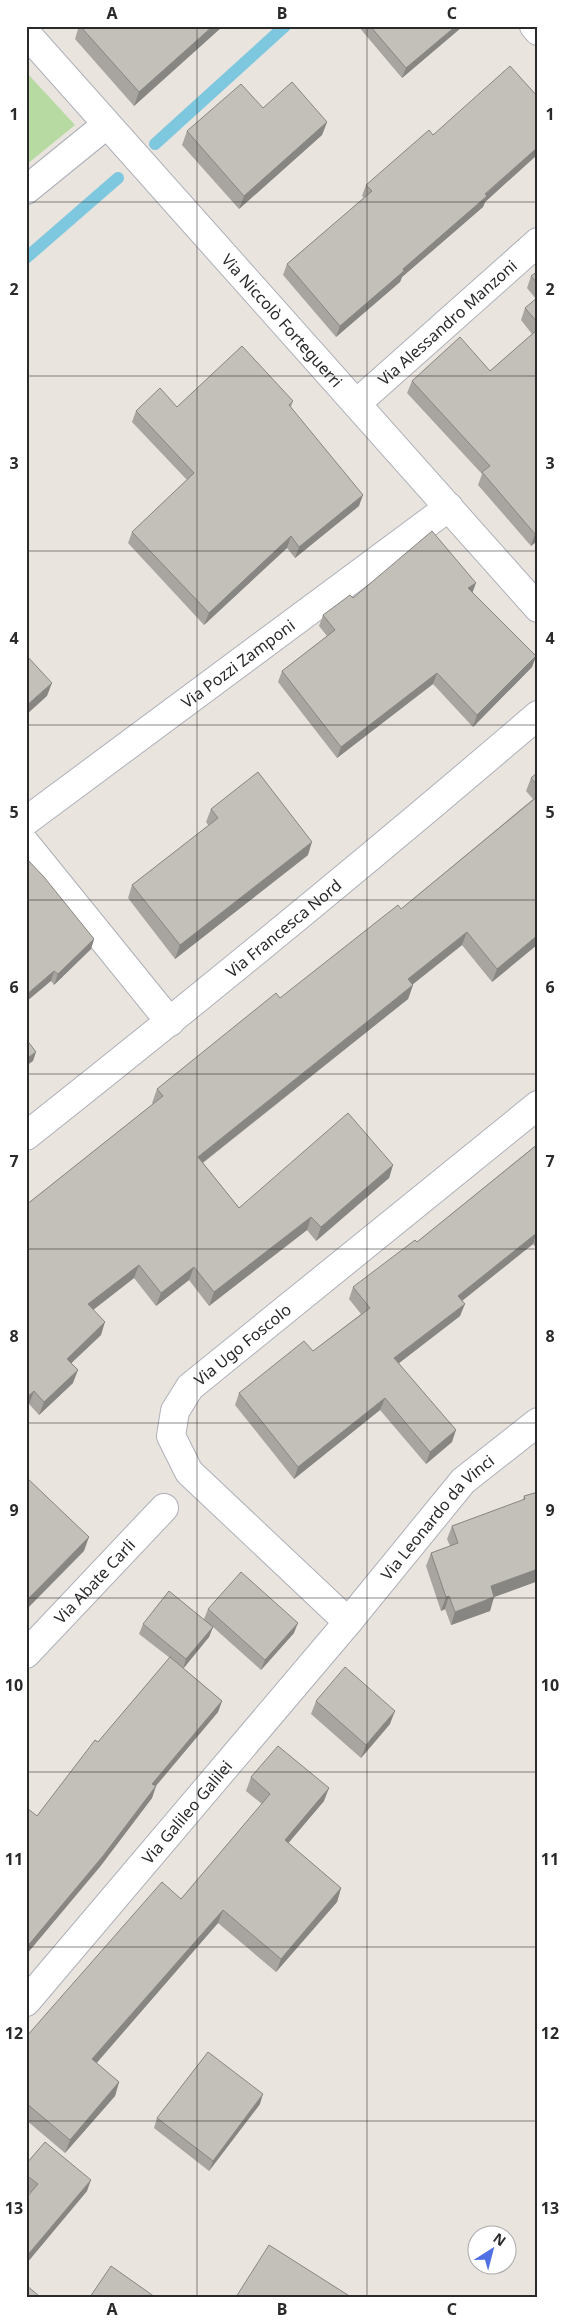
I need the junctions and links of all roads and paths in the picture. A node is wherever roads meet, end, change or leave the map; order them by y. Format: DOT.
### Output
graph roads {
  1 [pos="534,26"];
  2 [pos="538,31"];
  3 [pos="26,33"];
  4 [pos="106,125"];
  5 [pos="26,190"];
  6 [pos="538,242"];
  7 [pos="357,403"];
  8 [pos="448,507"];
  9 [pos="538,608"];
  10 [pos="538,715"];
  11 [pos="26,821"];
  12 [pos="26,844"];
  13 [pos="170,1022"];
  14 [pos="538,1105"];
  15 [pos="26,1136"];
  16 [pos="538,1422"];
  17 [pos="527,1445"];
  18 [pos="164,1508"];
  19 [pos="348,1622"];
  20 [pos="26,1654"];
  21 [pos="26,2002"];
  1 -- 2 [label="street"];
  3 -- 4 [label="street, Via Niccolò Forteguerri"];
  4 -- 5 [label="street"];
  4 -- 7 [label="street, Via Niccolò Forteguerri"];
  6 -- 7 [label="street, Via Alessandro Manzoni"];
  7 -- 8 [label="street, Via Niccolò Forteguerri"];
  8 -- 9 [label="street, Via Niccolò Forteguerri"];
  8 -- 11 [label="street, Via Pozzi Zamponi"];
  10 -- 13 [label="street, Via Francesca Nord"];
  12 -- 13 [label="street"];
  13 -- 15 [label="street, Via Francesca Nord"];
  14 -- 19 [label="street, Via Ugo Foscolo"];
  16 -- 17 [label="street, Via Leonardo da Vinci"];
  17 -- 19 [label="street, Via Leonardo da Vinci"];
  18 -- 20 [label="street, Via Abate Carli"];
  19 -- 21 [label="street, Via Galileo Galilei"];
}
